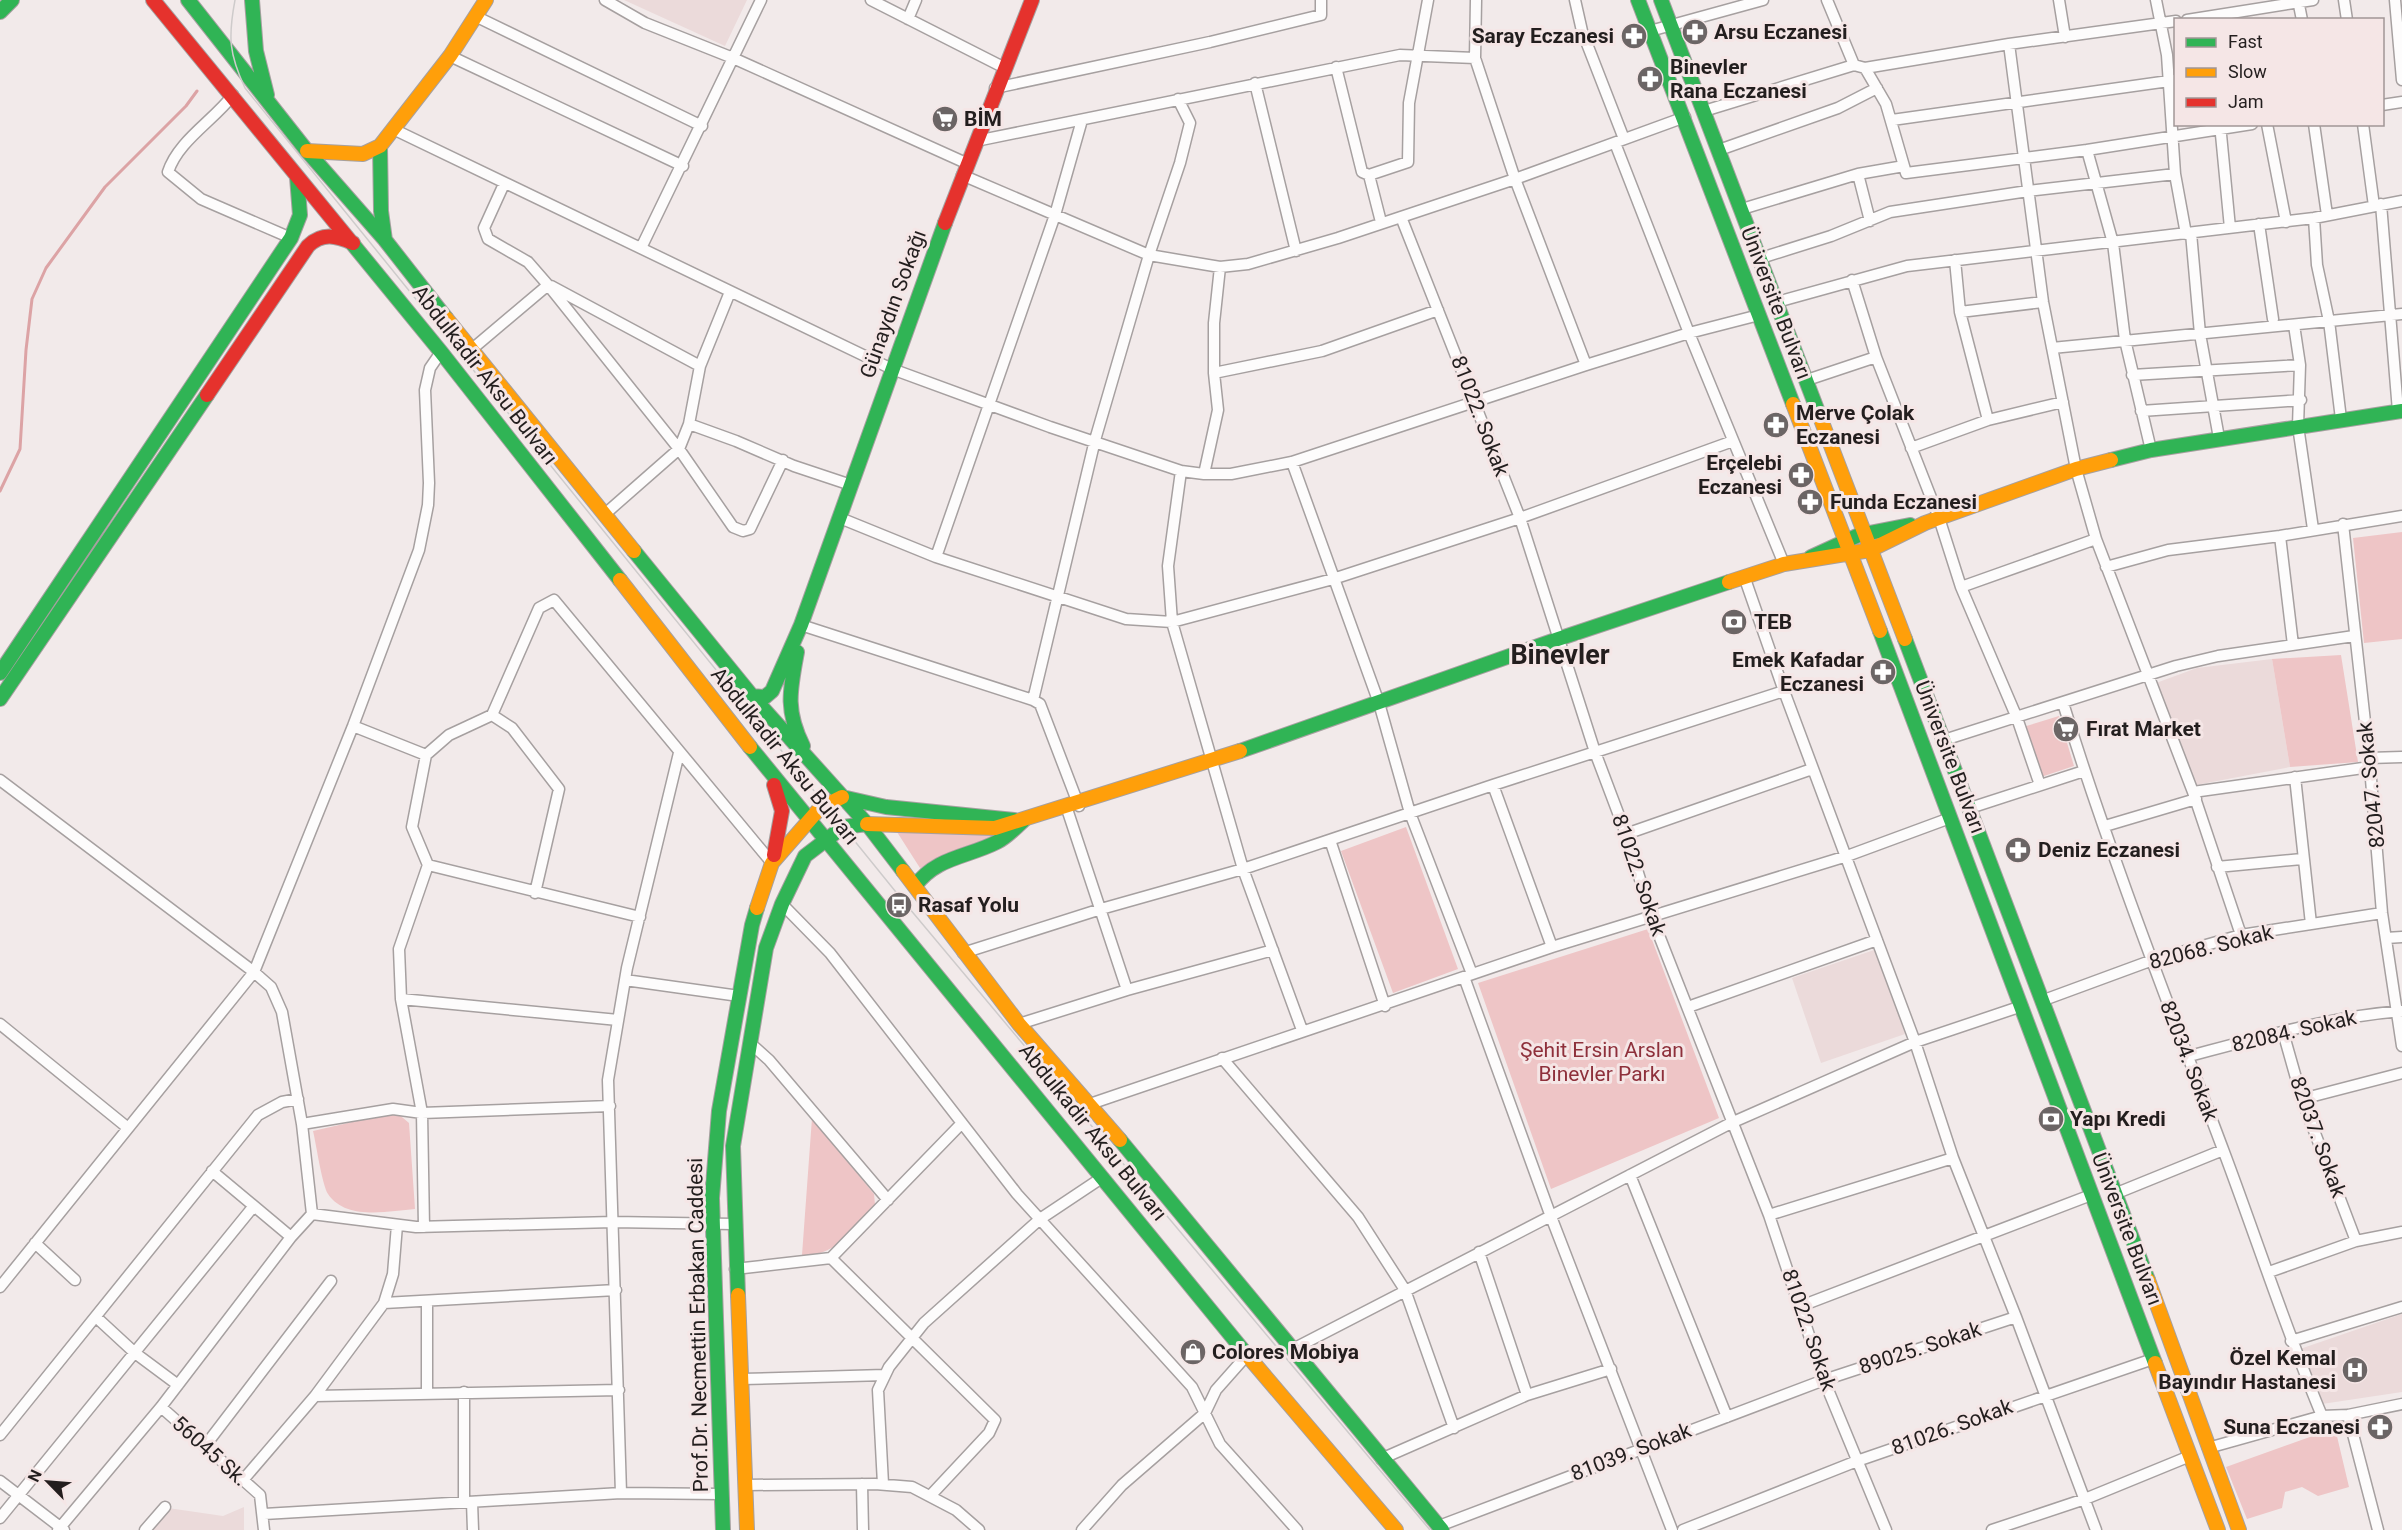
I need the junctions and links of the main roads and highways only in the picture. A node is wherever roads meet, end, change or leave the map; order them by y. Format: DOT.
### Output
graph roads {
  1 [pos="12,0"];
  2 [pos="153,0"];
  3 [pos="188,0"];
  4 [pos="252,0"];
  5 [pos="486,0"];
  6 [pos="1032,0"];
  7 [pos="1638,0"];
  8 [pos="1661,0"];
  9 [pos="0,12"];
  10 [pos="269,102"];
  11 [pos="380,146"];
  12 [pos="307,151"];
  13 [pos="297,177"];
  14 [pos="293,232"];
  15 [pos="315,238"];
  16 [pos="385,240"];
  17 [pos="353,243"];
  18 [pos="2400,411"];
  19 [pos="1925,524"];
  20 [pos="1864,531"];
  21 [pos="1845,538"];
  22 [pos="1870,550"];
  23 [pos="1850,555"];
  24 [pos="1803,561"];
  25 [pos="801,625"];
  26 [pos="0,674"];
  27 [pos="752,696"];
  28 [pos="0,699"];
  29 [pos="811,761"];
  30 [pos="764,765"];
  31 [pos="842,797"];
  32 [pos="808,819"];
  33 [pos="1023,822"];
  34 [pos="867,824"];
  35 [pos="825,840"];
  36 [pos="772,862"];
  37 [pos="915,886"];
  38 [pos="1440,1528"];
  39 [pos="723,1530"];
  40 [pos="747,1530"];
  41 [pos="1396,1530"];
  42 [pos="2218,1530"];
  43 [pos="2239,1530"];
  1 -- 9 [label="main road"];
  2 -- 13 [label="main road, Abdulkadir Aksu Bulvarı"];
  3 -- 10 [label="main road"];
  4 -- 10 [label="main road"];
  5 -- 11 [label="main road"];
  6 -- 25 [label="main road, Günaydın Sokağı"];
  7 -- 21 [label="main road, Üniversite Bulvarı"];
  8 -- 20 [label="main road, Üniversite Bulvarı"];
  10 -- 12 [label="main road"];
  11 -- 12 [label="main road"];
  11 -- 16 [label="main road"];
  12 -- 16 [label="main road"];
  13 -- 14 [label="main road"];
  13 -- 17 [label="main road, Abdulkadir Aksu Bulvarı"];
  14 -- 15 [label="main road"];
  14 -- 26 [label="main road"];
  15 -- 17 [label="main road"];
  15 -- 28 [label="main road"];
  16 -- 27 [label="main road"];
  17 -- 30 [label="main road, Abdulkadir Aksu Bulvarı"];
  18 -- 19 [label="main road"];
  19 -- 20 [label="main road"];
  19 -- 22 [label="main road, Prof.Dr. Necmettin Erbakan Caddesi"];
  20 -- 21 [label="main road"];
  20 -- 22 [label="main road, Üniversite Bulvarı"];
  21 -- 23 [label="main road, Üniversite Bulvarı"];
  21 -- 24 [label="main road"];
  22 -- 23 [label="main road, Prof.Dr. Necmettin Erbakan Caddesi"];
  22 -- 43 [label="main road, Üniversite Bulvarı"];
  23 -- 24 [label="main road, Prof.Dr. Necmettin Erbakan Caddesi"];
  23 -- 42 [label="main road, Üniversite Bulvarı"];
  24 -- 33 [label="main road, Prof.Dr. Necmettin Erbakan Caddesi"];
  25 -- 27 [label="main road"];
  25 -- 29 [label="main road"];
  27 -- 29 [label="main road"];
  29 -- 31 [label="main road"];
  30 -- 32 [label="main road, Abdulkadir Aksu Bulvarı"];
  30 -- 36 [label="main road"];
  31 -- 32 [label="main road, Prof.Dr. Necmettin Erbakan Caddesi"];
  31 -- 33 [label="main road"];
  31 -- 34 [label="main road"];
  32 -- 35 [label="main road, Abdulkadir Aksu Bulvarı"];
  32 -- 36 [label="main road, Prof.Dr. Necmettin Erbakan Caddesi"];
  33 -- 34 [label="main road, Prof.Dr. Necmettin Erbakan Caddesi"];
  33 -- 37 [label="main road"];
  34 -- 35 [label="main road, Prof.Dr. Necmettin Erbakan Caddesi"];
  34 -- 37 [label="main road"];
  35 -- 40 [label="main road, Prof.Dr. Necmettin Erbakan Caddesi"];
  35 -- 41 [label="main road, Abdulkadir Aksu Bulvarı"];
  36 -- 39 [label="main road, Prof.Dr. Necmettin Erbakan Caddesi"];
  37 -- 38 [label="main road"];
}
